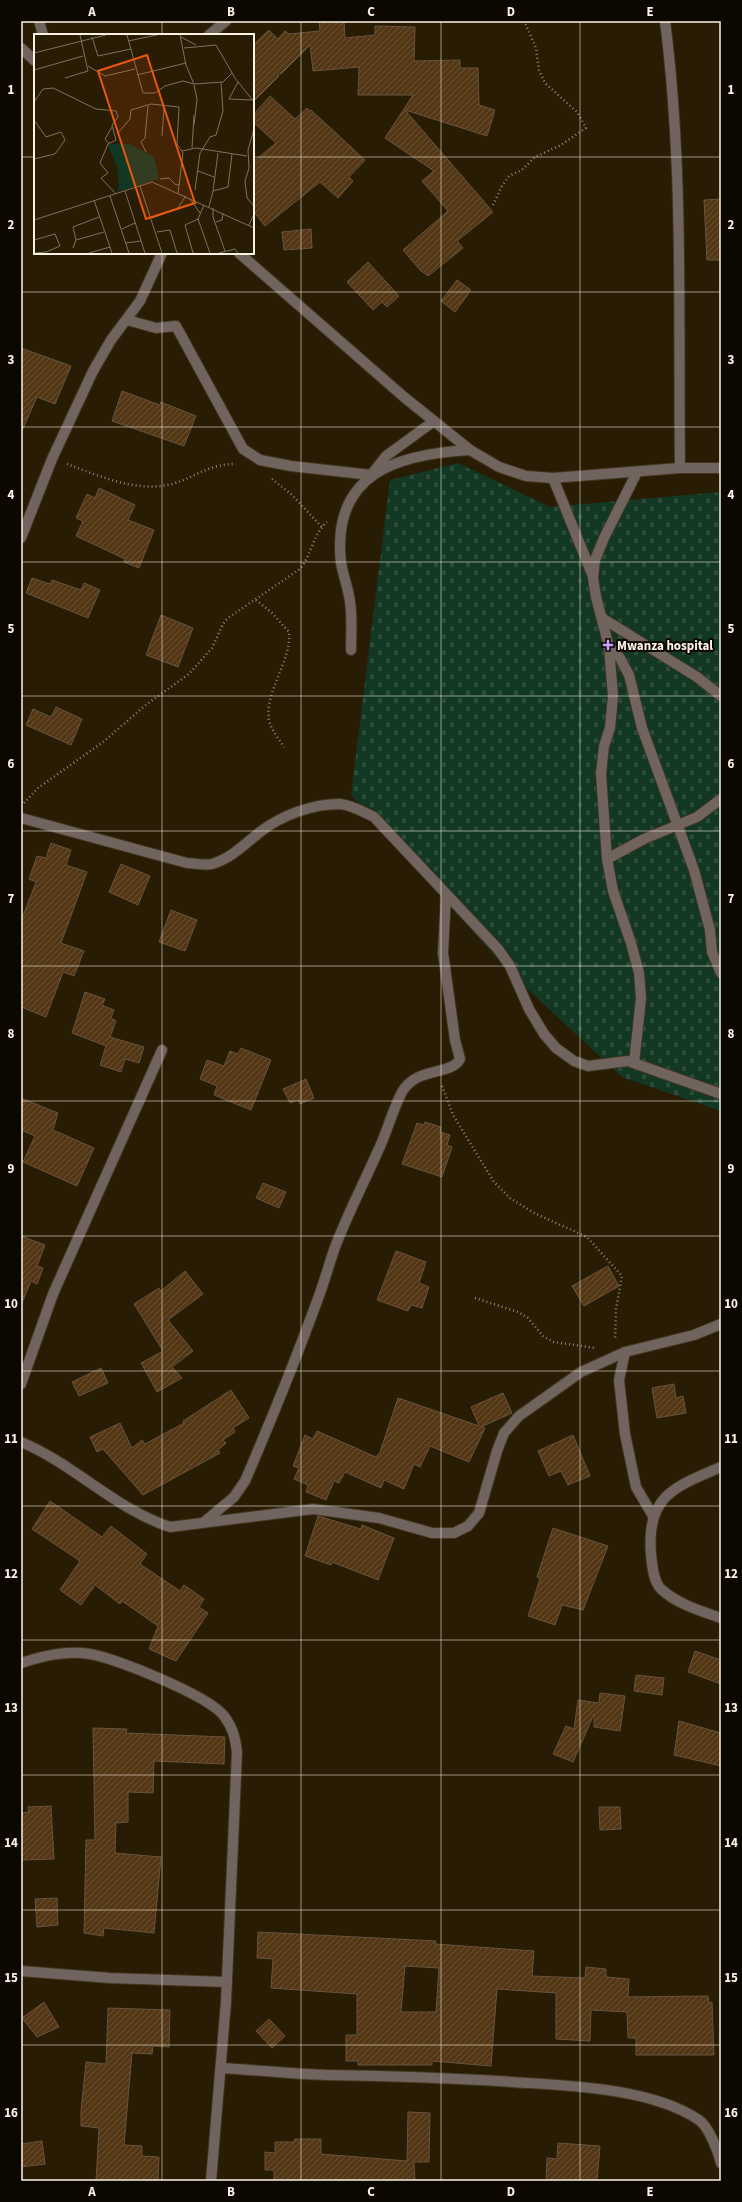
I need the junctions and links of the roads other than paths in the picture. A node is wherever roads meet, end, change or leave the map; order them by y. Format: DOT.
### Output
graph roads {
  1 [pos="39,21"];
  2 [pos="226,21"];
  3 [pos="665,21"];
  4 [pos="43,34"];
  5 [pos="210,34"];
  6 [pos="21,48"];
  7 [pos="34,60"];
  8 [pos="162,254"];
  9 [pos="240,254"];
  10 [pos="127,320"];
  11 [pos="434,421"];
  12 [pos="470,450"];
  13 [pos="680,468"];
  14 [pos="721,468"];
  15 [pos="637,472"];
  16 [pos="371,475"];
  17 [pos="553,478"];
  18 [pos="21,538"];
  19 [pos="593,578"];
  20 [pos="602,618"];
  21 [pos="609,646"];
  22 [pos="351,650"];
  23 [pos="721,696"];
  24 [pos="721,799"];
  25 [pos="21,818"];
  26 [pos="677,824"];
  27 [pos="606,859"];
  28 [pos="446,894"];
  29 [pos="721,972"];
  30 [pos="162,1050"];
  31 [pos="634,1063"];
  32 [pos="721,1094"];
  33 [pos="721,1324"];
  34 [pos="625,1352"];
  35 [pos="21,1384"];
  36 [pos="21,1442"];
  37 [pos="721,1467"];
  38 [pos="654,1516"];
  39 [pos="200,1524"];
  40 [pos="721,1618"];
  41 [pos="21,1663"];
  42 [pos="21,1971"];
  43 [pos="227,1982"];
  44 [pos="222,2068"];
  45 [pos="721,2163"];
  46 [pos="211,2181"];
  1 -- 4 [label="street"];
  2 -- 5 [label="street"];
  3 -- 13 [label="street"];
  6 -- 7 [label="street"];
  8 -- 10 [label="street"];
  9 -- 11 [label="street"];
  10 -- 16 [label="street"];
  10 -- 18 [label="street"];
  11 -- 12 [label="street"];
  11 -- 16 [label="street"];
  12 -- 16 [label="street"];
  12 -- 17 [label="street"];
  13 -- 14 [label="street"];
  13 -- 15 [label="street"];
  15 -- 17 [label="street"];
  15 -- 19 [label="street"];
  16 -- 22 [label="street"];
  17 -- 19 [label="street"];
  19 -- 20 [label="street"];
  20 -- 21 [label="street"];
  20 -- 23 [label="street"];
  21 -- 26 [label="street"];
  21 -- 27 [label="street"];
  24 -- 26 [label="street"];
  25 -- 28 [label="street"];
  26 -- 27 [label="street"];
  26 -- 29 [label="street"];
  27 -- 31 [label="street"];
  28 -- 31 [label="street"];
  28 -- 39 [label="street"];
  30 -- 35 [label="street"];
  31 -- 32 [label="street"];
  33 -- 34 [label="street"];
  34 -- 38 [label="street"];
  34 -- 39 [label="street"];
  36 -- 39 [label="street"];
  37 -- 38 [label="street"];
  38 -- 40 [label="street"];
  41 -- 43 [label="street"];
  42 -- 43 [label="street"];
  43 -- 44 [label="street"];
  44 -- 45 [label="street"];
  44 -- 46 [label="street"];
}
